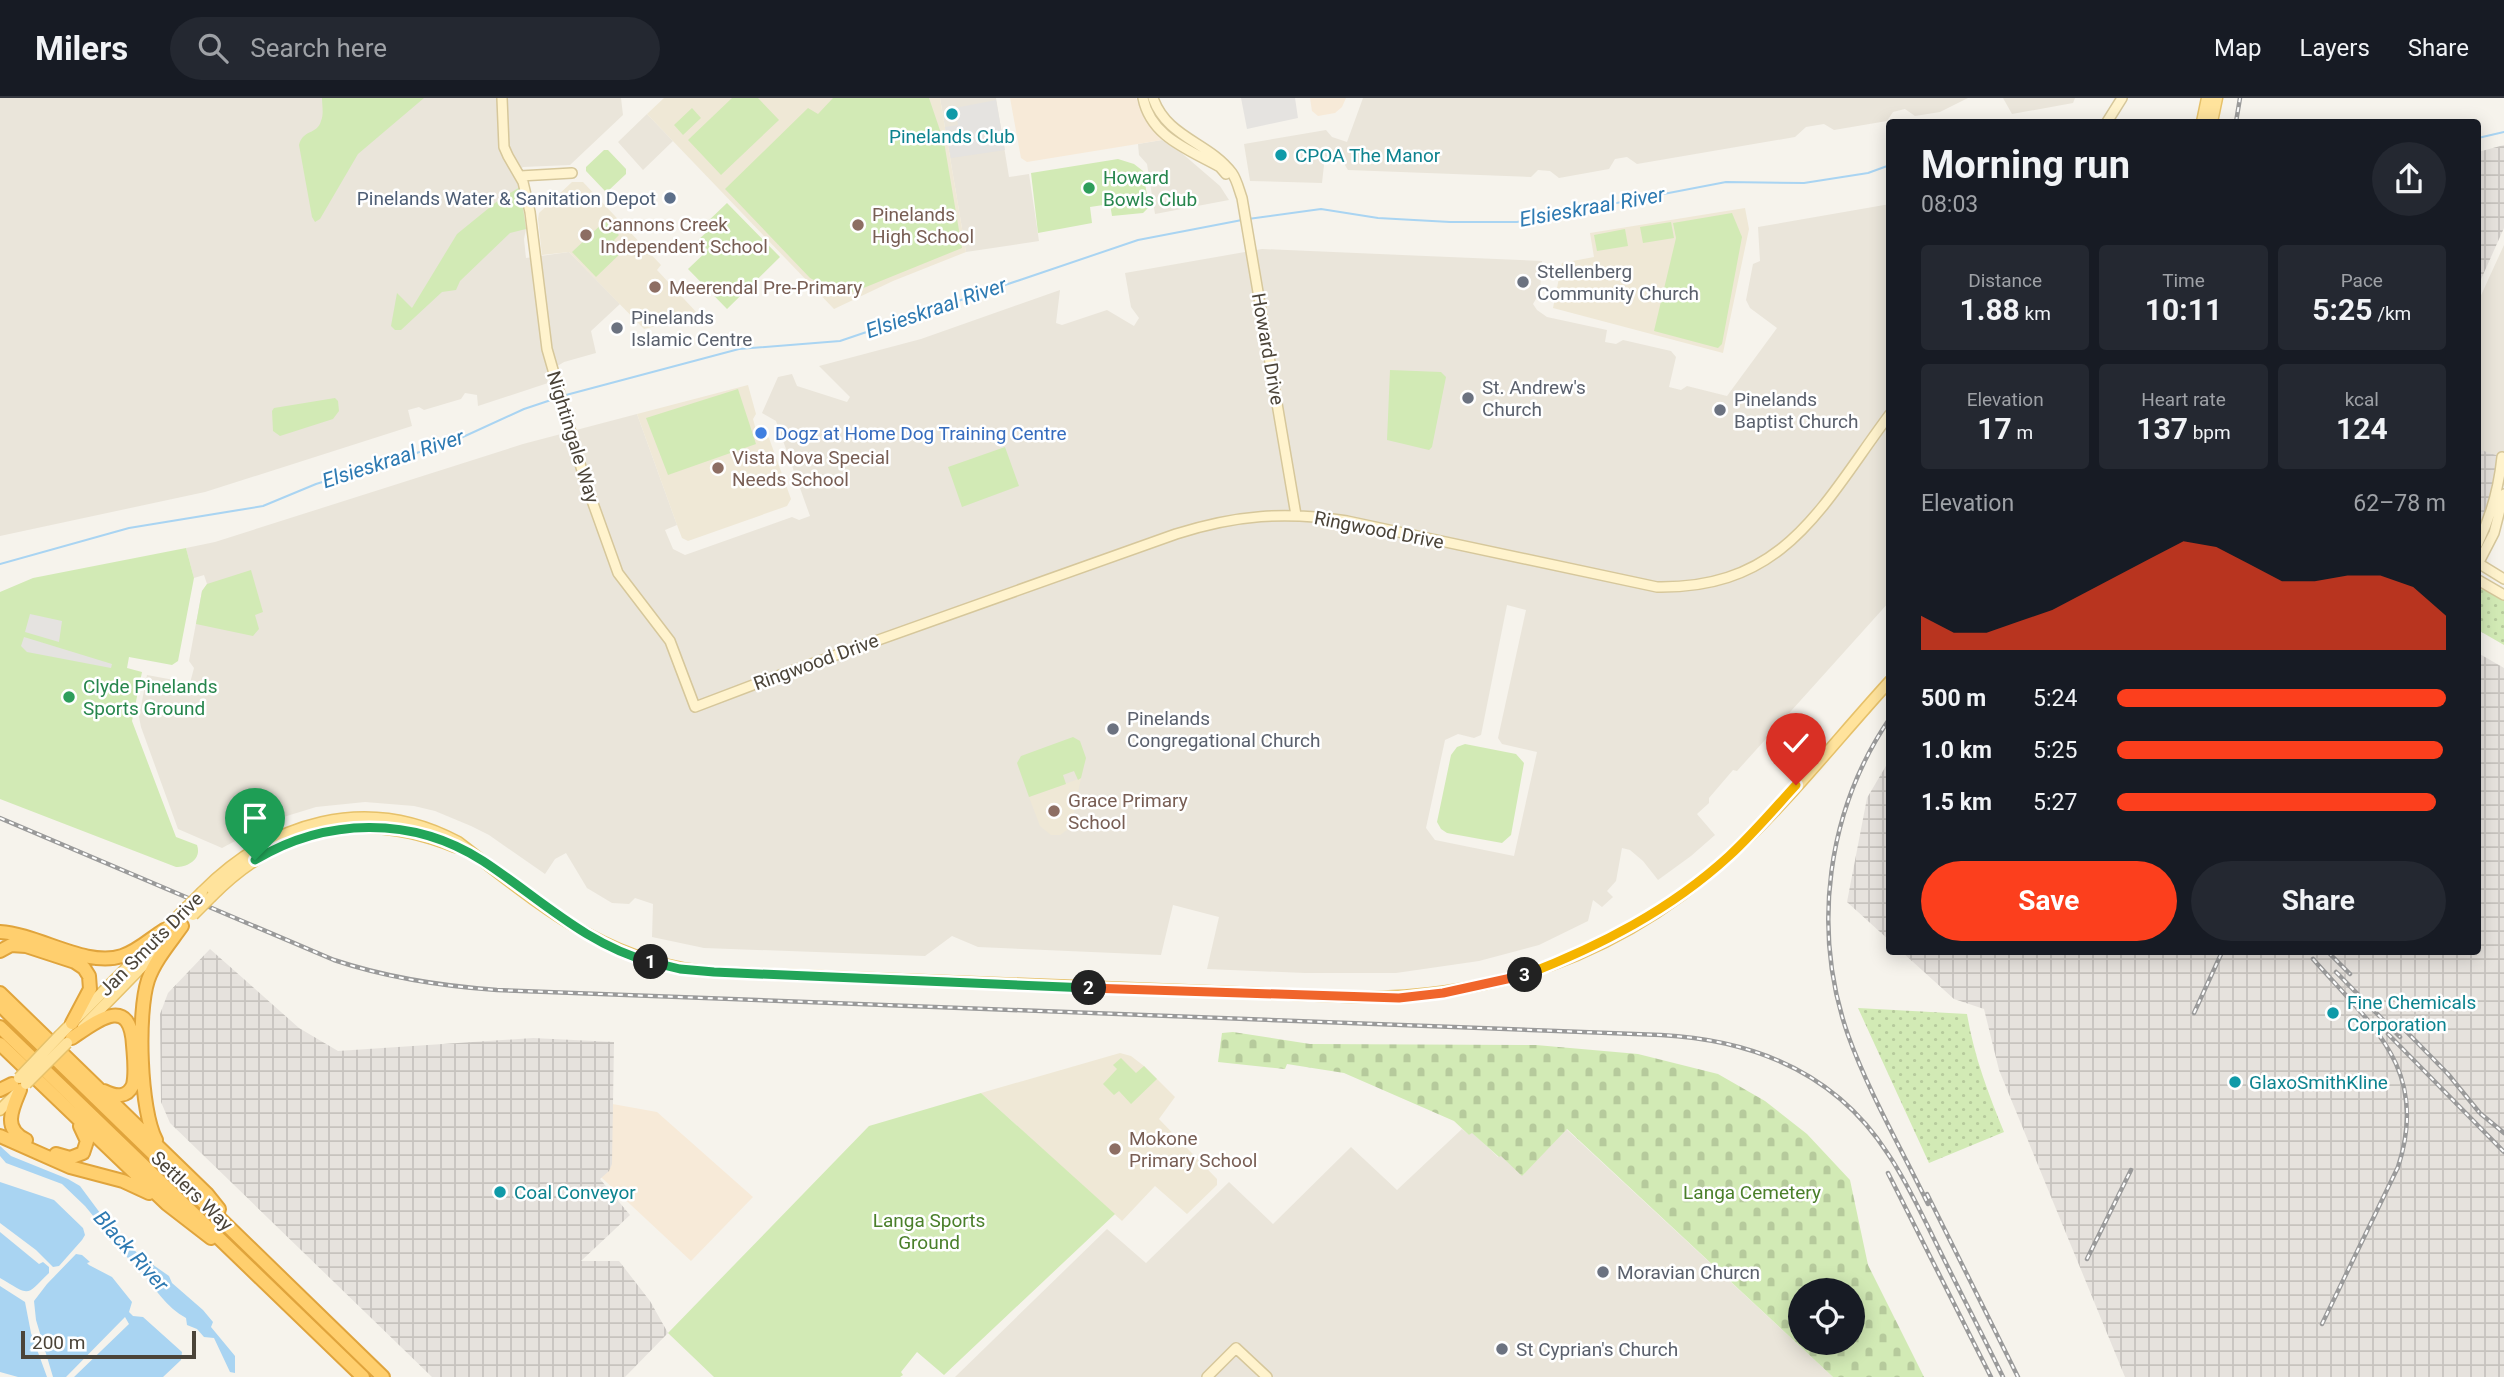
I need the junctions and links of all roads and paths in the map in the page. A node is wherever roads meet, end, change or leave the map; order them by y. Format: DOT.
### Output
graph roads {
  1 [pos="502,98"];
  2 [pos="1143,98"];
  3 [pos="1153,98"];
  4 [pos="2122,98"];
  5 [pos="2207,98"];
  6 [pos="2217,98"];
  7 [pos="2110,119"];
  8 [pos="2203,119"];
  9 [pos="2213,119"];
  10 [pos="572,173"];
  11 [pos="520,176"];
  12 [pos="1237,184"];
  13 [pos="1886,419"];
  14 [pos="2503,458"];
  15 [pos="2504,494"];
  16 [pos="1296,515"];
  17 [pos="2481,535"];
  18 [pos="2481,557"];
  19 [pos="2481,565"];
  20 [pos="2504,579"];
  21 [pos="2481,582"];
  22 [pos="2504,595"];
  23 [pos="1886,680"];
  24 [pos="1886,685"];
  25 [pos="695,707"];
  26 [pos="1865,708"];
  27 [pos="190,911"];
  28 [pos="182,926"];
  29 [pos="164,930"];
  30 [pos="0,932"];
  31 [pos="0,951"];
  32 [pos="0,985"];
  33 [pos="0,993"];
  34 [pos="0,1005"];
  35 [pos="29,1021"];
  36 [pos="72,1023"];
  37 [pos="0,1027"];
  38 [pos="66,1039"];
  39 [pos="0,1044"];
  40 [pos="19,1084"];
  41 [pos="95,1085"];
  42 [pos="0,1090"];
  43 [pos="0,1097"];
  44 [pos="63,1104"];
  45 [pos="0,1110"];
  46 [pos="0,1136"];
  47 [pos="169,1157"];
  48 [pos="167,1204"];
  49 [pos="253,1249"];
  50 [pos="251,1267"];
  51 [pos="363,1377"];
  52 [pos="383,1377"];
  53 [pos="1207,1377"];
  54 [pos="1267,1377"];
  1 -- 11 [label="street, Nightingale Way"];
  2 -- 12 [label="street"];
  3 -- 12 [label="street, Howard Drive"];
  4 -- 7 [label="street"];
  5 -- 8 [label="main road"];
  6 -- 9 [label="main road"];
  10 -- 11 [label="street"];
  11 -- 25 [label="street, Nightingale Way"];
  12 -- 16 [label="street, Howard Drive"];
  13 -- 16 [label="street, Ringwood Drive"];
  14 -- 17 [label="street"];
  15 -- 18 [label="street"];
  16 -- 25 [label="street, Ringwood Drive"];
  19 -- 20 [label="street"];
  21 -- 22 [label="street"];
  23 -- 26 [label="main road, Jan Smuts Drive"];
  24 -- 26 [label="main road, Jan Smuts Drive"];
  26 -- 27 [label="main road, Jan Smuts Drive, bridge"];
  27 -- 28 [label="main road, Jan Smuts Drive"];
  27 -- 29 [label="main road, Jan Smuts Drive"];
  28 -- 38 [label="main road, Jan Smuts Drive"];
  28 -- 47 [label="highway"];
  29 -- 30 [label="highway"];
  29 -- 36 [label="main road, Jan Smuts Drive"];
  31 -- 36 [label="highway"];
  32 -- 35 [label="highway"];
  33 -- 35 [label="highway"];
  34 -- 49 [label="highway, Settlers Way"];
  35 -- 41 [label="highway"];
  36 -- 38 [label="main road, Jan Smuts Drive"];
  37 -- 50 [label="highway, Settlers Way"];
  38 -- 40 [label="main road, Jan Smuts Drive, bridge"];
  38 -- 41 [label="highway"];
  39 -- 44 [label="highway"];
  40 -- 42 [label="highway"];
  40 -- 43 [label="main road, Jan Smuts Drive"];
  40 -- 44 [label="highway"];
  40 -- 45 [label="main road, Jan Smuts Drive"];
  41 -- 47 [label="highway"];
  44 -- 48 [label="highway"];
  46 -- 48 [label="highway"];
  47 -- 49 [label="highway"];
  48 -- 50 [label="highway"];
  49 -- 52 [label="highway, Settlers Way"];
  50 -- 51 [label="highway, Settlers Way"];
  53 -- 54 [label="street"];
}
